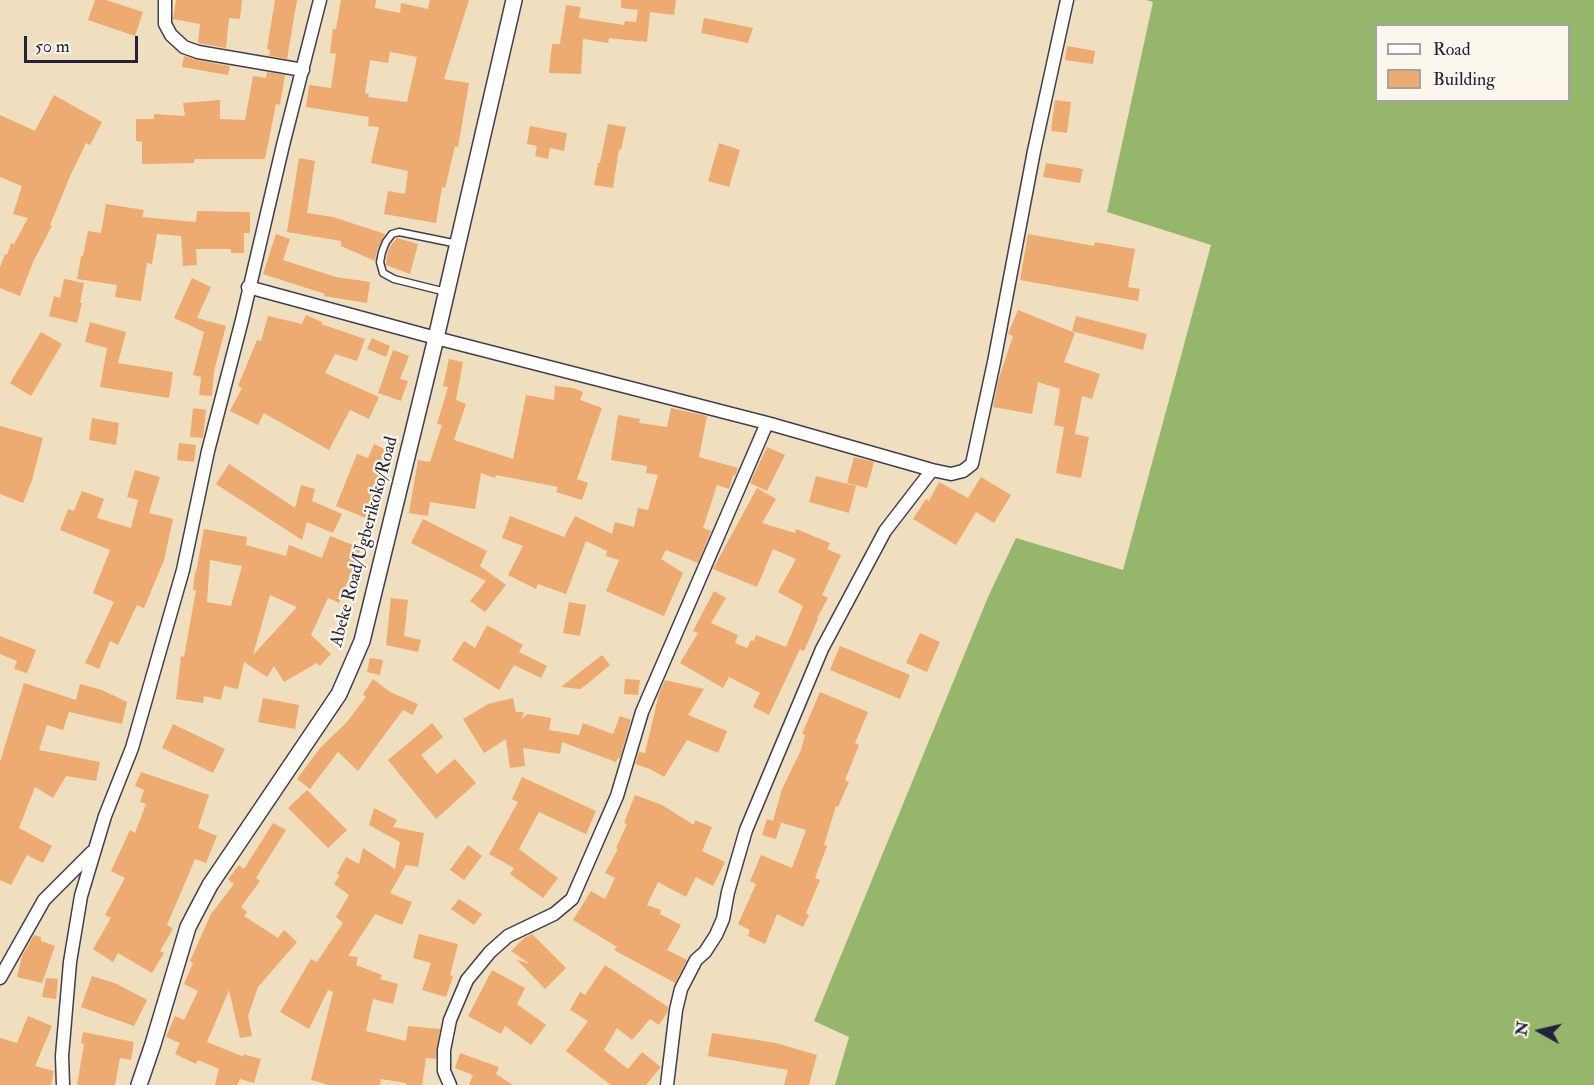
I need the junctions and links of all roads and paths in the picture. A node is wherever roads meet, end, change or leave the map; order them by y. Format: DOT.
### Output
graph roads {
  1 [pos="165,0"];
  2 [pos="320,0"];
  3 [pos="514,0"];
  4 [pos="1067,0"];
  5 [pos="303,70"];
  6 [pos="458,244"];
  7 [pos="248,287"];
  8 [pos="447,293"];
  9 [pos="436,338"];
  10 [pos="767,423"];
  11 [pos="932,470"];
  12 [pos="95,849"];
  13 [pos="0,978"];
  14 [pos="63,1085"];
  15 [pos="139,1085"];
  16 [pos="450,1085"];
  17 [pos="667,1085"];
  1 -- 5 [label="street"];
  2 -- 5 [label="street"];
  3 -- 6 [label="street, Abeke Road/Ugberikoko/Road"];
  4 -- 11 [label="street"];
  5 -- 7 [label="street"];
  6 -- 8 [label="street, Abeke Road/Ugberikoko/Road"];
  6 -- 8 [label="lane"];
  7 -- 9 [label="street"];
  7 -- 12 [label="street"];
  8 -- 9 [label="street, Abeke Road/Ugberikoko/Road"];
  9 -- 10 [label="street"];
  9 -- 15 [label="street, Abeke Road/Ugberikoko/Road"];
  10 -- 11 [label="street"];
  10 -- 16 [label="street"];
  11 -- 17 [label="street"];
  12 -- 13 [label="street"];
  12 -- 14 [label="street"];
}
